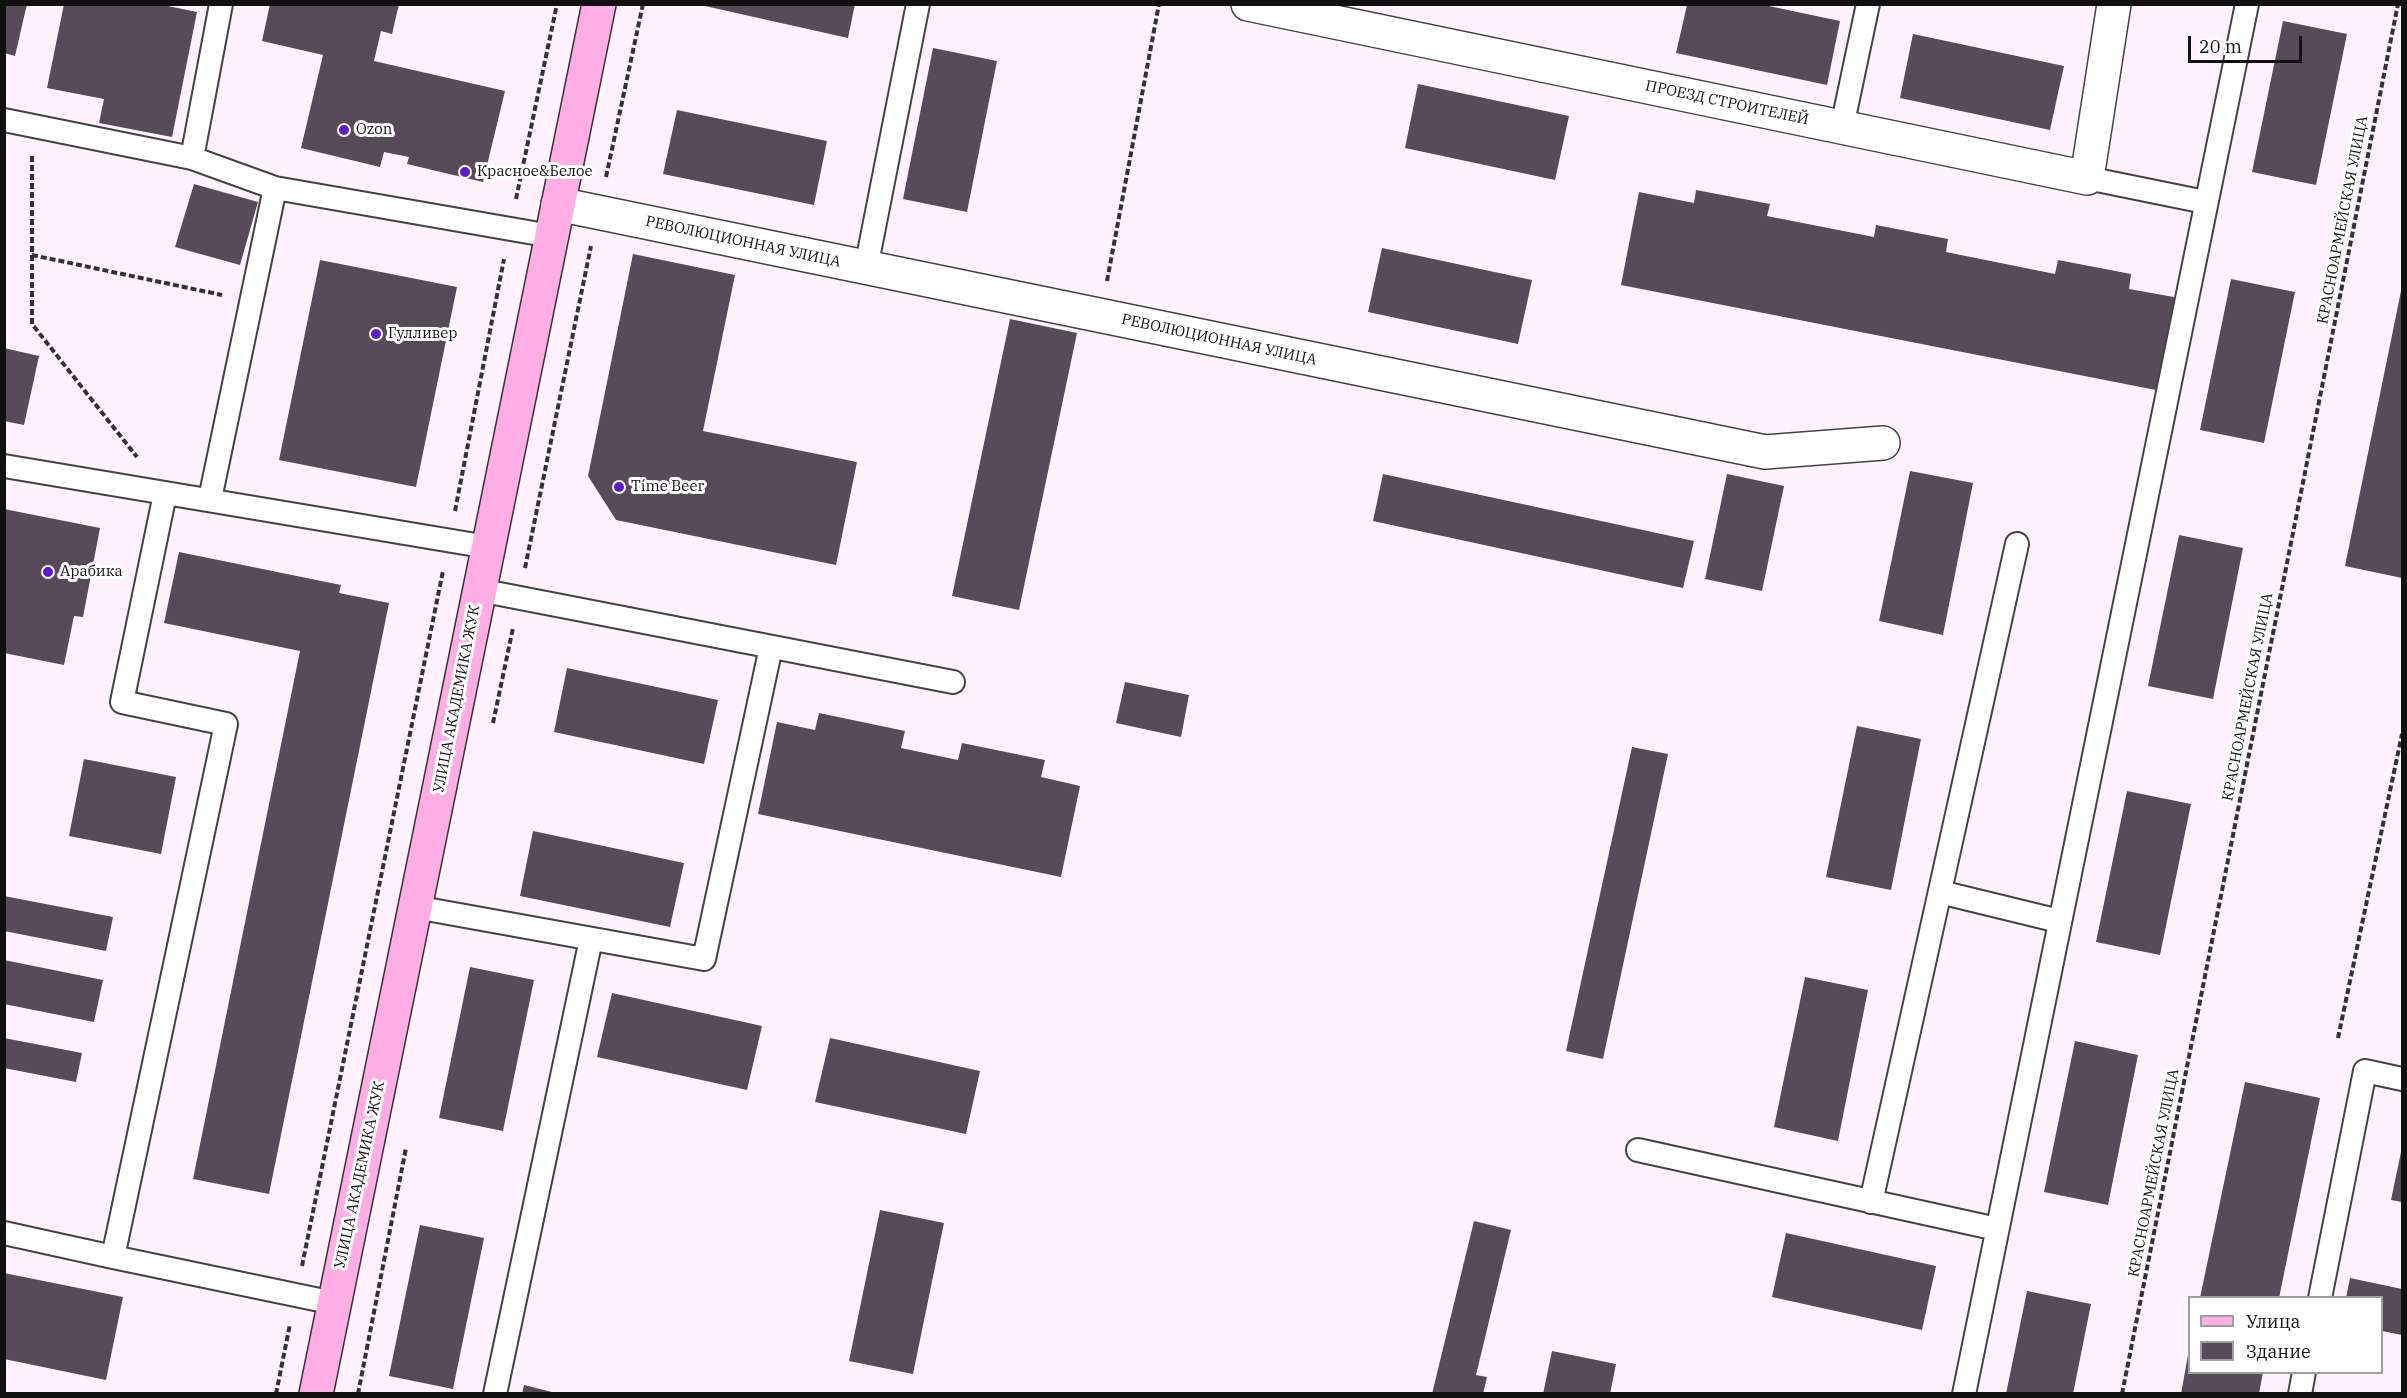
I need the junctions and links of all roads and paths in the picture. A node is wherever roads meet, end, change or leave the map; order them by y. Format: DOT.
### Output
graph roads {
  1 [pos="221,4"];
  2 [pos="557,4"];
  3 [pos="599,4"];
  4 [pos="642,4"];
  5 [pos="918,4"];
  6 [pos="1159,4"];
  7 [pos="1248,4"];
  8 [pos="1869,4"];
  9 [pos="2114,4"];
  10 [pos="2247,4"];
  11 [pos="2398,4"];
  12 [pos="4,120"];
  13 [pos="32,125"];
  14 [pos="1842,127"];
  15 [pos="192,158"];
  16 [pos="2087,178"];
  17 [pos="275,188"];
  18 [pos="2205,202"];
  19 [pos="558,204"];
  20 [pos="598,212"];
  21 [pos="509,229"];
  22 [pos="551,236"];
  23 [pos="32,255"];
  24 [pos="866,267"];
  25 [pos="224,295"];
  26 [pos="1100,315"];
  27 [pos="1883,442"];
  28 [pos="4,466"];
  29 [pos="165,494"];
  30 [pos="210,499"];
  31 [pos="449,541"];
  32 [pos="2018,544"];
  33 [pos="488,547"];
  34 [pos="479,590"];
  35 [pos="519,598"];
  36 [pos="771,647"];
  37 [pos="953,682"];
  38 [pos="492,727"];
  39 [pos="2403,734"];
  40 [pos="1940,892"];
  41 [pos="415,907"];
  42 [pos="2060,921"];
  43 [pos="591,939"];
  44 [pos="2338,1038"];
  45 [pos="2403,1079"];
  46 [pos="408,1136"];
  47 [pos="1638,1150"];
  48 [pos="1871,1202"];
  49 [pos="1997,1229"];
  50 [pos="4,1233"];
  51 [pos="113,1257"];
  52 [pos="296,1295"];
  53 [pos="2320,1296"];
  54 [pos="334,1303"];
  55 [pos="2304,1374"];
  56 [pos="276,1394"];
  57 [pos="316,1394"];
  58 [pos="357,1394"];
  59 [pos="495,1394"];
  60 [pos="1964,1394"];
  61 [pos="2122,1394"];
  62 [pos="2300,1394"];
  1 -- 15 [label="lane"];
  2 -- 21 [label="path"];
  3 -- 19 [label="street, УЛИЦА АКАДЕМИКА ЖУК"];
  4 -- 20 [label="path"];
  5 -- 24 [label="lane"];
  6 -- 26 [label="path"];
  7 -- 14 [label="street, ПРОЕЗД СТРОИТЕЛЕЙ"];
  8 -- 14 [label="lane"];
  9 -- 16 [label="street"];
  10 -- 18 [label="lane"];
  11 -- 61 [label="path, КРАСНОАРМЕЙСКАЯ УЛИЦА"];
  12 -- 13 [label="lane"];
  13 -- 15 [label="lane"];
  13 -- 23 [label="path"];
  14 -- 16 [label="street, ПРОЕЗД СТРОИТЕЛЕЙ"];
  15 -- 17 [label="lane"];
  16 -- 18 [label="lane, ПРОЕЗД СТРОИТЕЛЕЙ"];
  17 -- 21 [label="lane"];
  17 -- 30 [label="lane"];
  18 -- 42 [label="lane"];
  19 -- 20 [label="street, РЕВОЛЮЦИОННАЯ УЛИЦА"];
  19 -- 22 [label="street, УЛИЦА АКАДЕМИКА ЖУК"];
  20 -- 24 [label="street, РЕВОЛЮЦИОННАЯ УЛИЦА"];
  20 -- 35 [label="path"];
  21 -- 22 [label="lane"];
  21 -- 31 [label="path"];
  22 -- 33 [label="street, УЛИЦА АКАДЕМИКА ЖУК"];
  23 -- 25 [label="path"];
  23 -- 29 [label="path"];
  24 -- 26 [label="street, РЕВОЛЮЦИОННАЯ УЛИЦА"];
  26 -- 27 [label="street, РЕВОЛЮЦИОННАЯ УЛИЦА"];
  28 -- 29 [label="lane"];
  29 -- 30 [label="lane"];
  29 -- 51 [label="lane"];
  30 -- 31 [label="lane"];
  31 -- 33 [label="lane"];
  31 -- 52 [label="path"];
  32 -- 40 [label="lane"];
  33 -- 34 [label="street, УЛИЦА АКАДЕМИКА ЖУК"];
  34 -- 35 [label="lane"];
  34 -- 41 [label="street, УЛИЦА АКАДЕМИКА ЖУК"];
  35 -- 36 [label="lane"];
  35 -- 38 [label="path"];
  36 -- 37 [label="lane"];
  36 -- 43 [label="lane"];
  39 -- 44 [label="path"];
  40 -- 42 [label="lane"];
  40 -- 48 [label="lane"];
  41 -- 43 [label="lane"];
  41 -- 54 [label="street, УЛИЦА АКАДЕМИКА ЖУК"];
  42 -- 49 [label="lane"];
  43 -- 59 [label="lane"];
  45 -- 53 [label="lane"];
  46 -- 58 [label="path"];
  47 -- 48 [label="lane"];
  48 -- 49 [label="lane"];
  49 -- 60 [label="lane"];
  50 -- 51 [label="lane"];
  51 -- 52 [label="lane"];
  52 -- 54 [label="lane"];
  52 -- 56 [label="path"];
  54 -- 57 [label="street, УЛИЦА АКАДЕМИКА ЖУК"];
  55 -- 62 [label="lane"];
}
